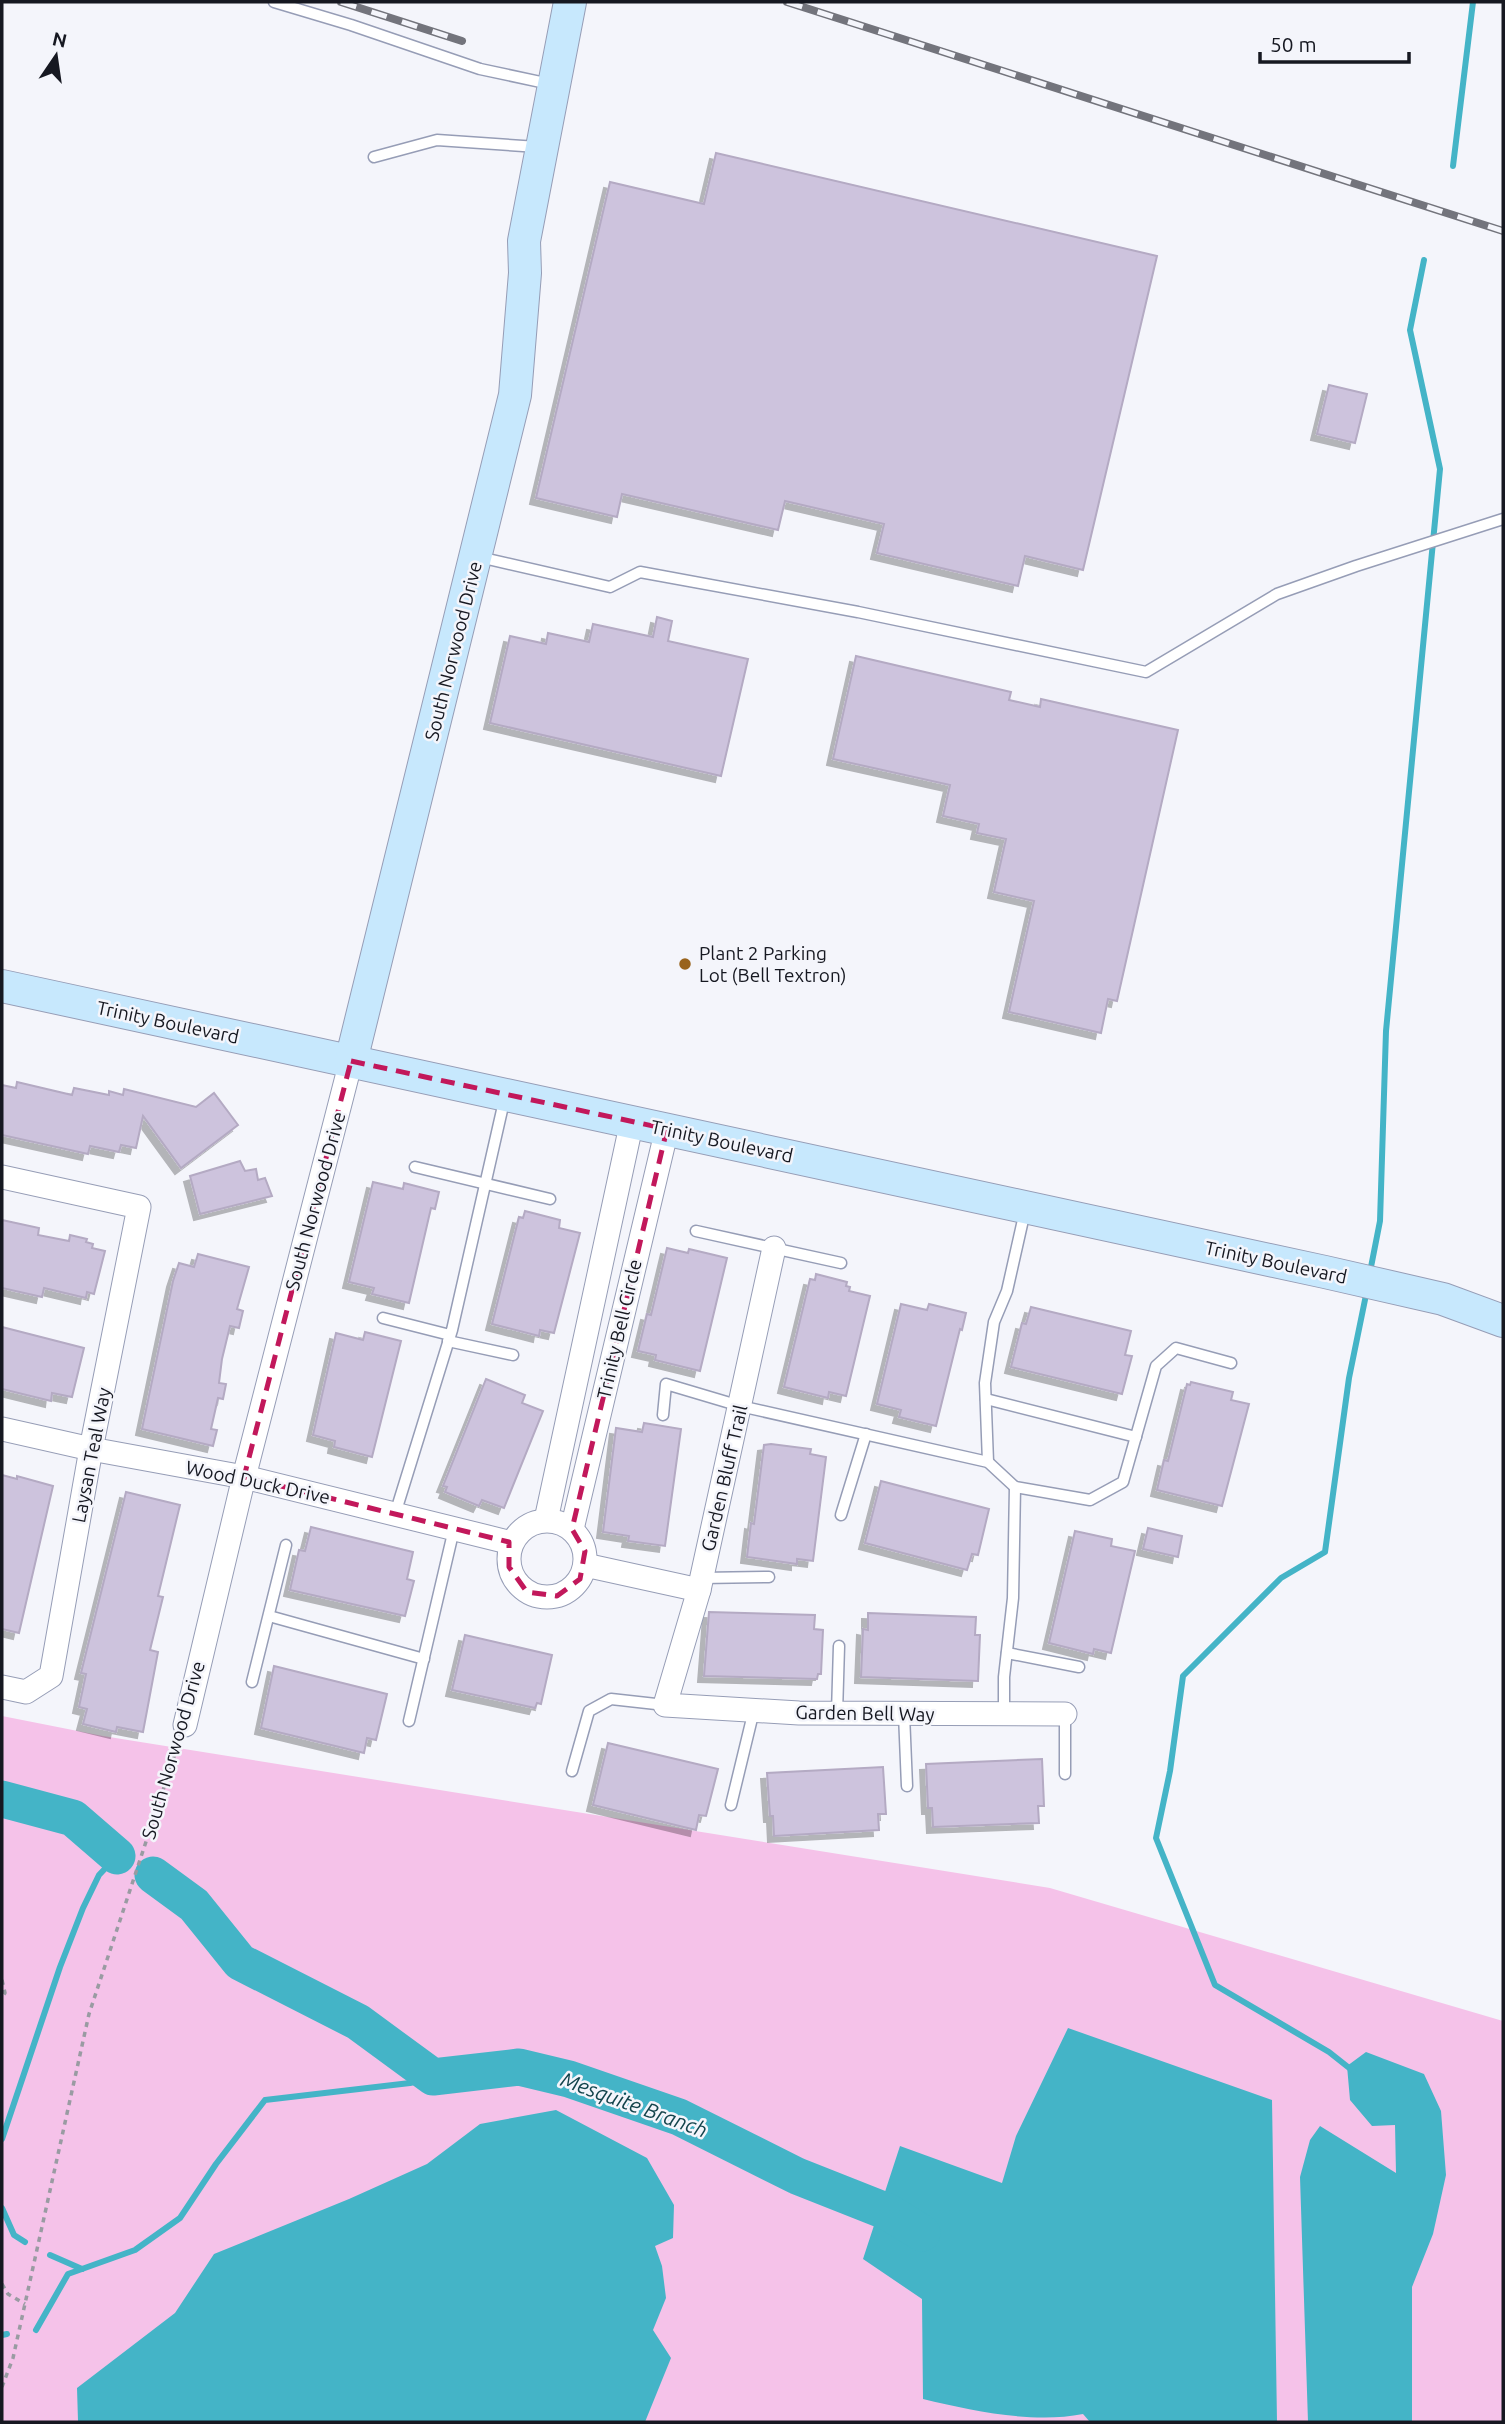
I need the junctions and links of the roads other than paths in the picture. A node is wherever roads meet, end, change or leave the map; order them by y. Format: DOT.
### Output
graph roads {
  1 [pos="274,2"];
  2 [pos="570,2"];
  3 [pos="553,84"];
  4 [pos="541,147"];
  5 [pos="374,157"];
  6 [pos="1503,519"];
  7 [pos="476,557"];
  8 [pos="2,986"];
  9 [pos="351,1061"];
  10 [pos="506,1094"];
  11 [pos="632,1121"];
  12 [pos="667,1129"];
  13 [pos="415,1167"];
  14 [pos="2,1177"];
  15 [pos="484,1184"];
  16 [pos="550,1199"];
  17 [pos="1026,1207"];
  18 [pos="696,1231"];
  19 [pos="775,1248"];
  20 [pos="841,1264"];
  21 [pos="1443,1300"];
  22 [pos="1503,1305"];
  23 [pos="383,1318"];
  24 [pos="1503,1321"];
  25 [pos="449,1338"];
  26 [pos="513,1354"];
  27 [pos="1231,1363"];
  28 [pos="986,1399"];
  29 [pos="740,1406"];
  30 [pos="663,1415"];
  31 [pos="2,1429"];
  32 [pos="866,1434"];
  33 [pos="1136,1437"];
  34 [pos="91,1449"];
  35 [pos="988,1462"];
  36 [pos="244,1477"];
  37 [pos="1015,1487"];
  38 [pos="395,1514"];
  39 [pos="841,1515"];
  40 [pos="546,1520"];
  41 [pos="454,1529"];
  42 [pos="572,1529"];
  43 [pos="512,1543"];
  44 [pos="286,1545"];
  45 [pos="585,1565"];
  46 [pos="769,1577"];
  47 [pos="700,1584"];
  48 [pos="269,1616"];
  49 [pos="839,1646"];
  50 [pos="1007,1653"];
  51 [pos="424,1659"];
  52 [pos="1079,1667"];
  53 [pos="253,1682"];
  54 [pos="2,1687"];
  55 [pos="665,1704"];
  56 [pos="754,1710"];
  57 [pos="837,1713"];
  58 [pos="904,1714"];
  59 [pos="1065,1714"];
  60 [pos="1003,1715"];
  61 [pos="409,1721"];
  62 [pos="185,1725"];
  63 [pos="572,1771"];
  64 [pos="1065,1774"];
  65 [pos="907,1786"];
  66 [pos="731,1805"];
  1 -- 3 [label="lane"];
  2 -- 3 [label="main road, South Norwood Drive"];
  3 -- 4 [label="main road, South Norwood Drive"];
  4 -- 5 [label="lane"];
  4 -- 7 [label="main road, South Norwood Drive"];
  6 -- 7 [label="lane"];
  7 -- 9 [label="main road, South Norwood Drive"];
  8 -- 9 [label="main road, Trinity Boulevard"];
  9 -- 10 [label="main road, Trinity Boulevard"];
  9 -- 36 [label="street, South Norwood Drive"];
  10 -- 11 [label="main road, Trinity Boulevard"];
  10 -- 15 [label="lane"];
  11 -- 12 [label="main road, Trinity Boulevard"];
  11 -- 40 [label="street, Trinity Bell Circle"];
  12 -- 17 [label="main road, Trinity Boulevard"];
  12 -- 42 [label="street, Trinity Bell Circle"];
  13 -- 15 [label="lane"];
  14 -- 34 [label="street, Laysan Teal Way"];
  15 -- 16 [label="lane"];
  15 -- 25 [label="lane"];
  17 -- 21 [label="main road, Trinity Boulevard"];
  17 -- 28 [label="lane"];
  18 -- 19 [label="lane"];
  19 -- 20 [label="lane"];
  19 -- 29 [label="street, Garden Bluff Trail"];
  21 -- 22 [label="main road, Trinity Boulevard"];
  21 -- 24 [label="main road, Trinity Boulevard"];
  23 -- 25 [label="lane"];
  25 -- 26 [label="lane"];
  25 -- 38 [label="lane"];
  27 -- 33 [label="lane"];
  28 -- 33 [label="lane"];
  28 -- 35 [label="lane"];
  29 -- 30 [label="lane"];
  29 -- 32 [label="lane"];
  29 -- 47 [label="street, Garden Bluff Trail"];
  31 -- 34 [label="street, Wood Duck Drive"];
  32 -- 35 [label="lane"];
  32 -- 39 [label="lane"];
  33 -- 37 [label="lane"];
  34 -- 36 [label="street, Wood Duck Drive"];
  34 -- 54 [label="street, Laysan Teal Way"];
  35 -- 37 [label="lane"];
  36 -- 38 [label="street, Wood Duck Drive"];
  36 -- 62 [label="street, South Norwood Drive"];
  37 -- 50 [label="lane"];
  38 -- 41 [label="street, Wood Duck Drive"];
  40 -- 42 [label="street"];
  40 -- 43 [label="street"];
  41 -- 43 [label="street, Wood Duck Drive"];
  41 -- 51 [label="lane"];
  42 -- 45 [label="street"];
  43 -- 45 [label="street"];
  44 -- 48 [label="lane"];
  45 -- 47 [label="street"];
  46 -- 47 [label="lane"];
  47 -- 55 [label="street, Garden Bluff Trail"];
  48 -- 51 [label="lane"];
  48 -- 53 [label="lane"];
  49 -- 57 [label="lane"];
  50 -- 52 [label="lane"];
  50 -- 60 [label="lane"];
  51 -- 61 [label="lane"];
  55 -- 56 [label="street, Garden Bell Way"];
  55 -- 63 [label="lane"];
  56 -- 57 [label="street, Garden Bell Way"];
  56 -- 66 [label="lane"];
  57 -- 58 [label="street, Garden Bell Way"];
  58 -- 60 [label="street, Garden Bell Way"];
  58 -- 65 [label="lane"];
  59 -- 60 [label="street, Garden Bell Way"];
  59 -- 64 [label="lane"];
}
